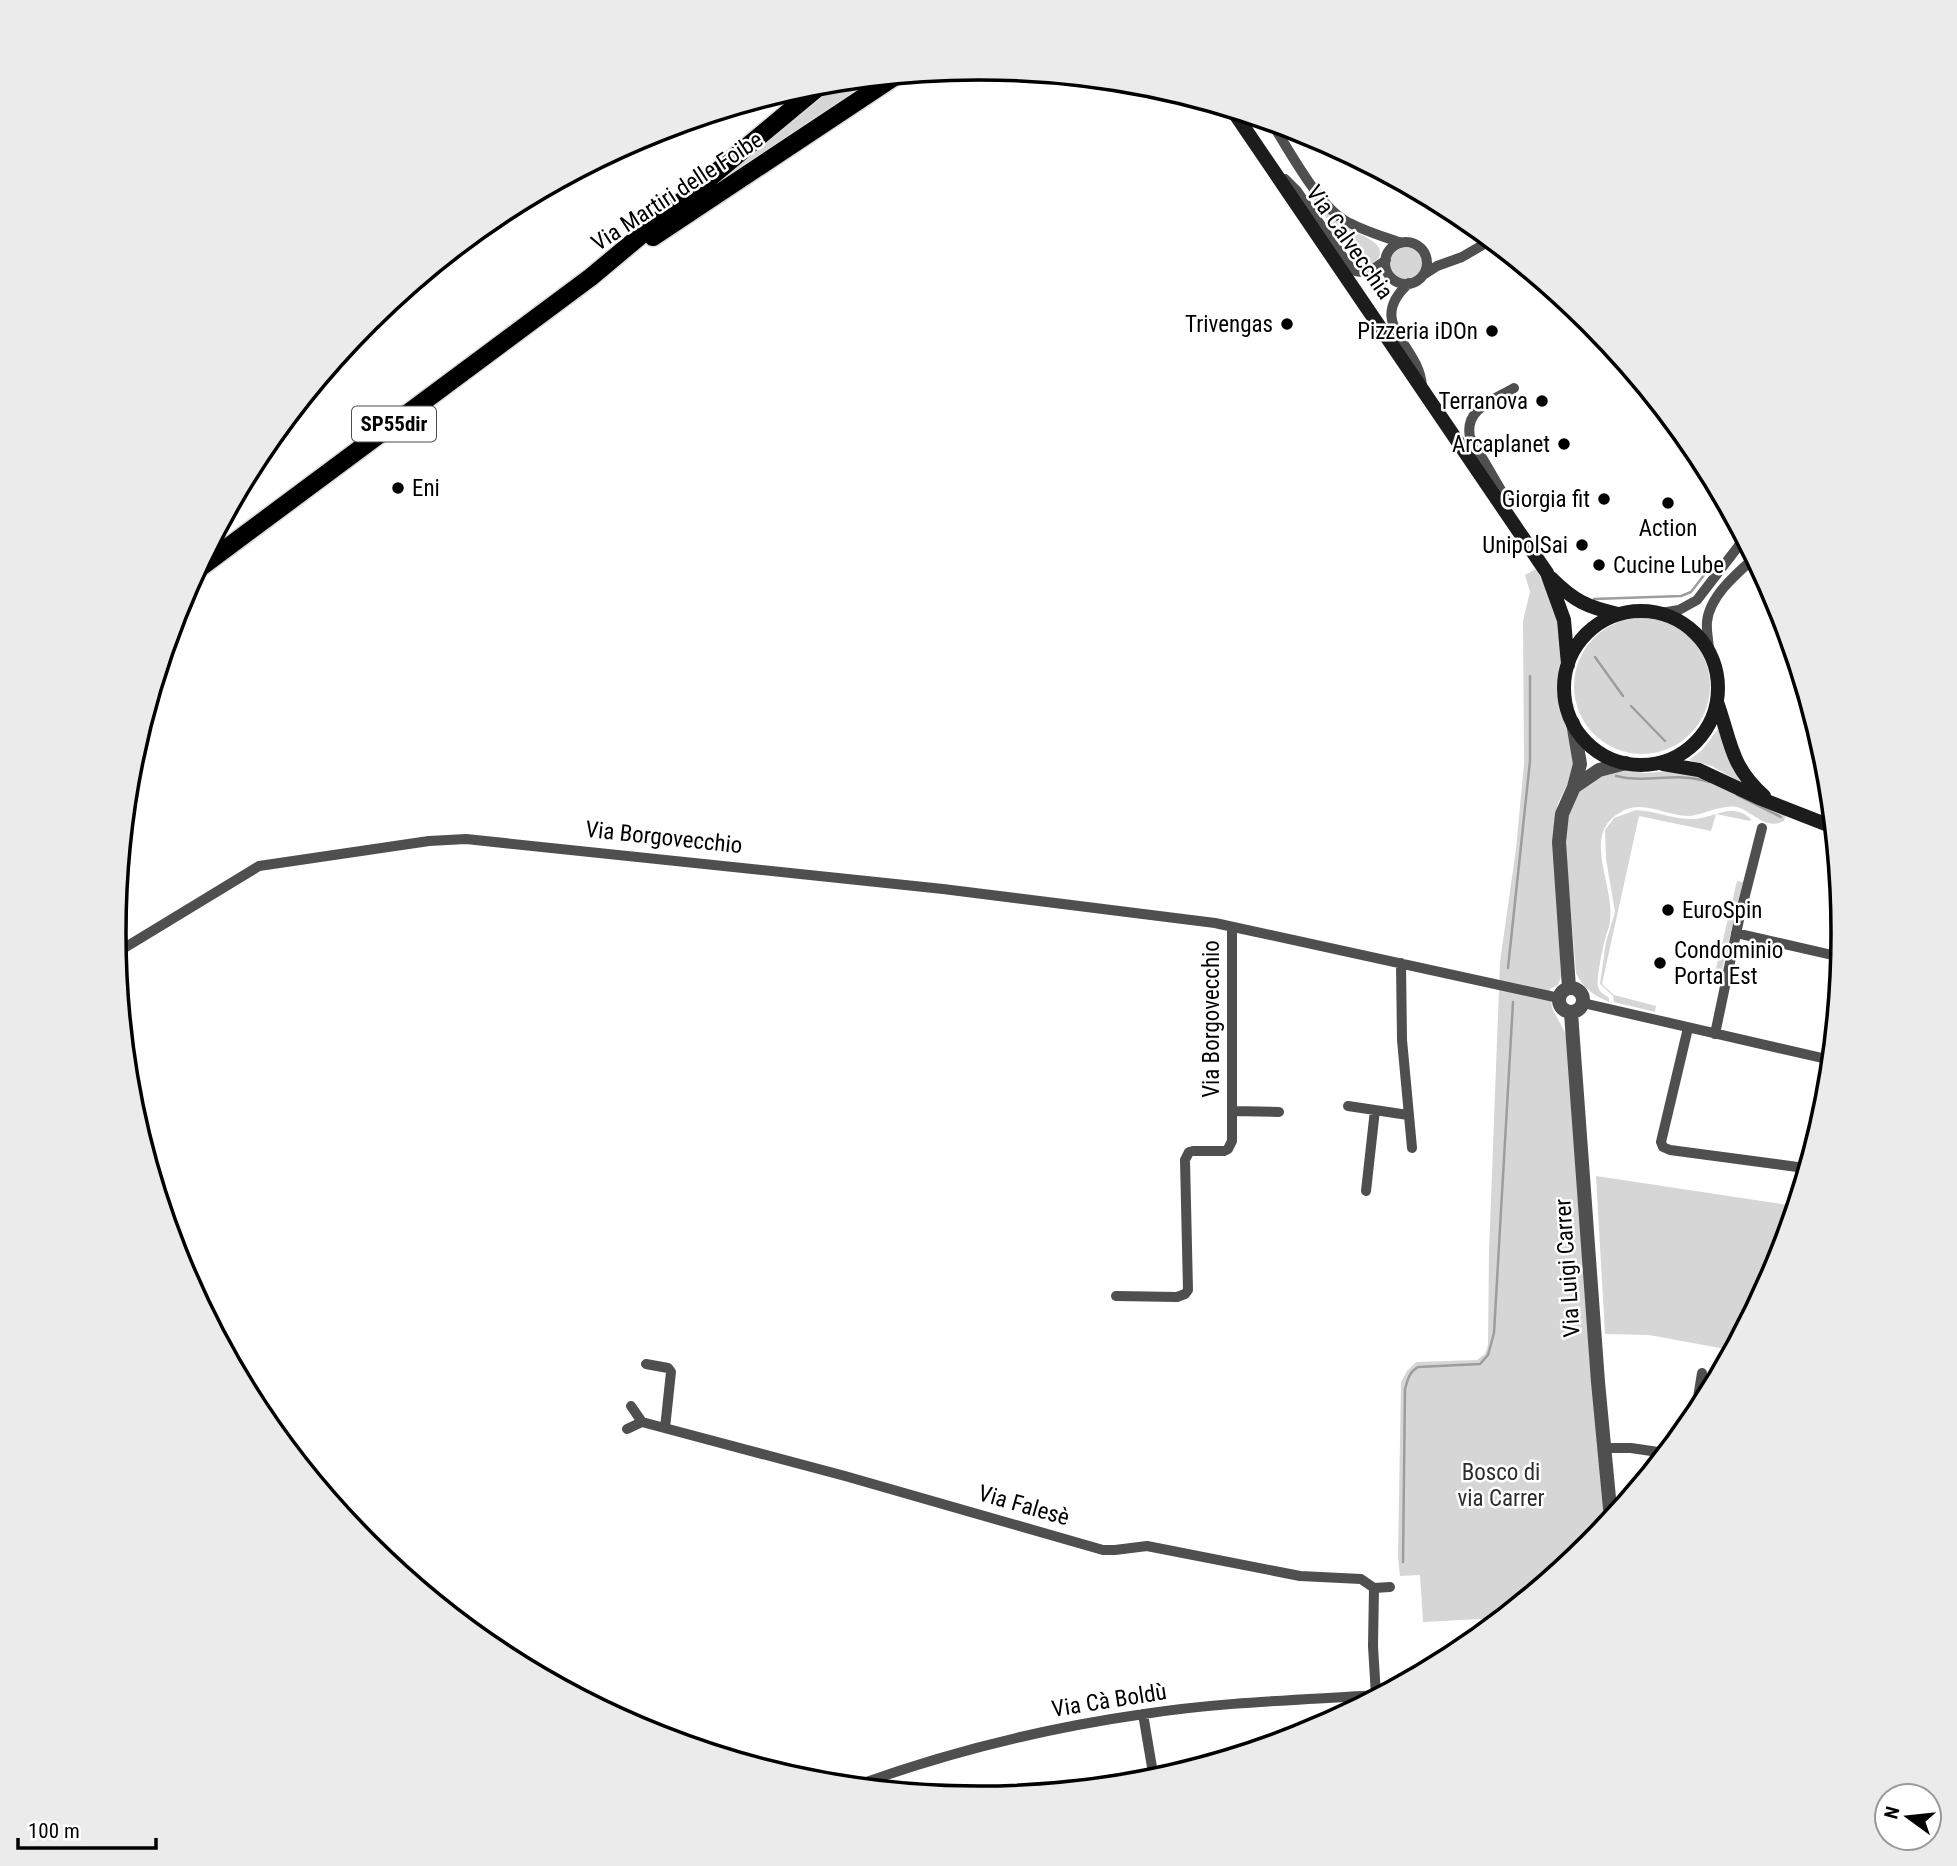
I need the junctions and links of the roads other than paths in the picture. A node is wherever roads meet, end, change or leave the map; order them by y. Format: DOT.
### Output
graph roads {
  1 [pos="878,87"];
  2 [pos="804,99"];
  3 [pos="1240,122"];
  4 [pos="1280,136"];
  5 [pos="1268,164"];
  6 [pos="1372,233"];
  7 [pos="1401,243"];
  8 [pos="1481,245"];
  9 [pos="1423,251"];
  10 [pos="1386,258"];
  11 [pos="1453,260"];
  12 [pos="1423,275"];
  13 [pos="591,277"];
  14 [pos="1409,283"];
  15 [pos="1422,386"];
  16 [pos="1514,388"];
  17 [pos="1507,512"];
  18 [pos="1738,547"];
  19 [pos="213,558"];
  20 [pos="1747,565"];
  21 [pos="1547,573"];
  22 [pos="1661,613"];
  23 [pos="1619,614"];
  24 [pos="1709,651"];
  25 [pos="1568,665"];
  26 [pos="1717,702"];
  27 [pos="1573,723"];
  28 [pos="1626,763"];
  29 [pos="1658,763"];
  30 [pos="1574,787"];
  31 [pos="1771,802"];
  32 [pos="1824,823"];
  33 [pos="1762,828"];
  34 [pos="1232,927"];
  35 [pos="1736,933"];
  36 [pos="126,947"];
  37 [pos="1830,955"];
  38 [pos="1401,963"];
  39 [pos="1564,993"];
  40 [pos="1577,1008"];
  41 [pos="1688,1028"];
  42 [pos="1714,1034"];
  43 [pos="1822,1058"];
  44 [pos="1348,1106"];
  45 [pos="1375,1110"];
  46 [pos="1232,1111"];
  47 [pos="1279,1112"];
  48 [pos="1408,1115"];
  49 [pos="1412,1148"];
  50 [pos="1798,1167"];
  51 [pos="1366,1191"];
  52 [pos="1116,1296"];
  53 [pos="646,1364"];
  54 [pos="1702,1373"];
  55 [pos="1700,1387"];
  56 [pos="631,1406"];
  57 [pos="642,1422"];
  58 [pos="666,1428"];
  59 [pos="627,1429"];
  60 [pos="1604,1448"];
  61 [pos="1655,1452"];
  62 [pos="1610,1505"];
  63 [pos="1390,1587"];
  64 [pos="1374,1588"];
  65 [pos="1376,1687"];
  66 [pos="1360,1696"];
  67 [pos="1143,1714"];
  68 [pos="1152,1767"];
  69 [pos="876,1779"];
  1 -- 13 [label="highway, Via Martiri delle Foibe / SP55dir"];
  2 -- 13 [label="highway, Via Martiri delle Foibe / SP55dir"];
  3 -- 5 [label="main road, Via Calvecchia"];
  4 -- 6 [label="street"];
  5 -- 10 [label="street"];
  5 -- 15 [label="main road, Via Calvecchia"];
  6 -- 7 [label="street"];
  6 -- 10 [label="street"];
  7 -- 9 [label="street"];
  7 -- 10 [label="street"];
  8 -- 11 [label="street"];
  9 -- 11 [label="street"];
  9 -- 12 [label="street"];
  10 -- 14 [label="street"];
  11 -- 12 [label="street"];
  12 -- 14 [label="street"];
  13 -- 19 [label="highway, Via Martiri delle Foibe / SP55dir"];
  14 -- 15 [label="street"];
  15 -- 17 [label="main road, Via Calvecchia"];
  16 -- 17 [label="street"];
  17 -- 21 [label="main road, Via Calvecchia"];
  18 -- 22 [label="street"];
  20 -- 24 [label="street"];
  21 -- 23 [label="main road, Via Calvecchia"];
  21 -- 25 [label="main road, Via Calvecchia"];
  22 -- 23 [label="main road"];
  22 -- 24 [label="main road"];
  23 -- 25 [label="main road"];
  24 -- 26 [label="main road"];
  25 -- 27 [label="main road"];
  26 -- 29 [label="main road"];
  26 -- 31 [label="main road"];
  27 -- 28 [label="main road"];
  27 -- 30 [label="street"];
  28 -- 29 [label="main road"];
  28 -- 30 [label="street"];
  29 -- 31 [label="main road"];
  30 -- 39 [label="street"];
  31 -- 32 [label="main road"];
  33 -- 35 [label="street"];
  34 -- 36 [label="street, Via Borgovecchio"];
  34 -- 38 [label="street, Via Borgovecchio"];
  34 -- 46 [label="street, Via Borgovecchio"];
  35 -- 37 [label="street"];
  35 -- 42 [label="street"];
  38 -- 39 [label="street, Via Borgovecchio"];
  38 -- 48 [label="street"];
  39 -- 40 [label="street"];
  39 -- 40 [label="street"];
  40 -- 41 [label="street"];
  40 -- 60 [label="street, Via Luigi Carrer"];
  41 -- 42 [label="street"];
  41 -- 50 [label="street"];
  42 -- 43 [label="street"];
  44 -- 45 [label="street"];
  45 -- 48 [label="street"];
  45 -- 51 [label="street"];
  46 -- 47 [label="street, Via Borgovecchio"];
  46 -- 52 [label="street, Via Borgovecchio"];
  48 -- 49 [label="street"];
  53 -- 58 [label="street"];
  54 -- 55 [label="street"];
  56 -- 57 [label="street"];
  57 -- 58 [label="street, Via Falesè"];
  57 -- 59 [label="street"];
  58 -- 64 [label="street, Via Falesè"];
  60 -- 61 [label="street"];
  60 -- 62 [label="street, Via Luigi Carrer"];
  63 -- 64 [label="street, Via Falesè"];
  64 -- 65 [label="street"];
  66 -- 67 [label="street, Via Cà Boldù"];
  67 -- 68 [label="street"];
  67 -- 69 [label="street, Via Cà Boldù"];
}
